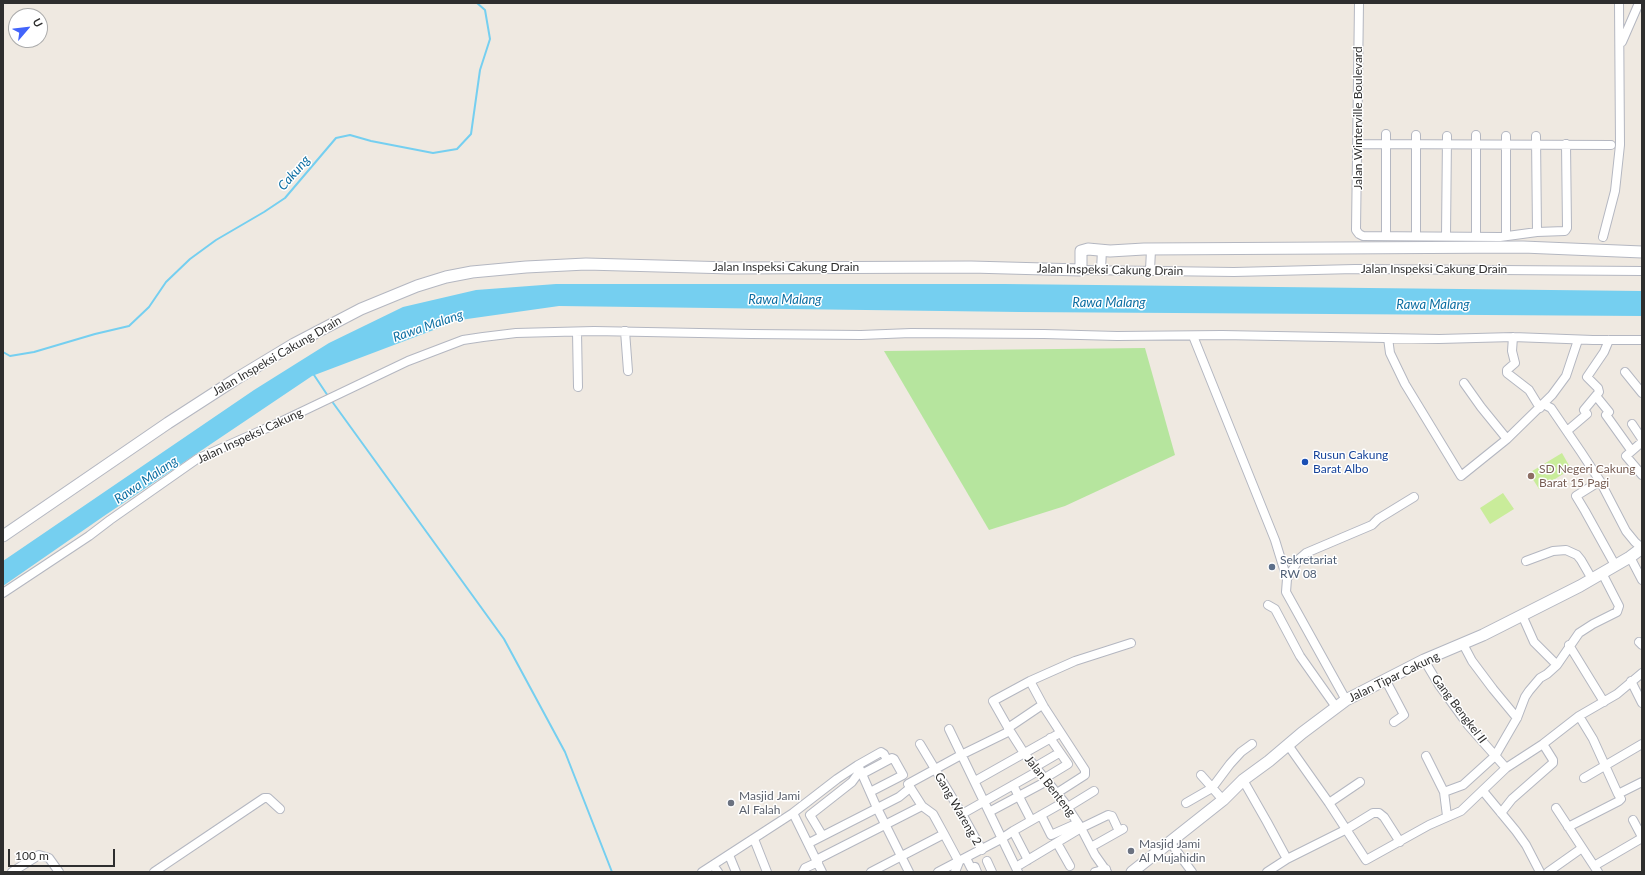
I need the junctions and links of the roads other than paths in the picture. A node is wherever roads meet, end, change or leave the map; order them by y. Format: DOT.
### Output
graph roads {
  1 [pos="1619,3"];
  2 [pos="1639,3"];
  3 [pos="1358,4"];
  4 [pos="1620,46"];
  5 [pos="1386,134"];
  6 [pos="1416,134"];
  7 [pos="1476,135"];
  8 [pos="1447,140"];
  9 [pos="1506,140"];
  10 [pos="1536,140"];
  11 [pos="1386,143"];
  12 [pos="1358,144"];
  13 [pos="1416,144"];
  14 [pos="1476,144"];
  15 [pos="1566,144"];
  16 [pos="1612,144"];
  17 [pos="1537,232"];
  18 [pos="1506,235"];
  19 [pos="1386,236"];
  20 [pos="1416,236"];
  21 [pos="1446,236"];
  22 [pos="1476,236"];
  23 [pos="1603,237"];
  24 [pos="1102,250"];
  25 [pos="1151,250"];
  26 [pos="1642,252"];
  27 [pos="1081,270"];
  28 [pos="1101,270"];
  29 [pos="1150,270"];
  30 [pos="1642,271"];
  31 [pos="577,332"];
  32 [pos="625,332"];
  33 [pos="1193,336"];
  34 [pos="1513,337"];
  35 [pos="1388,338"];
  36 [pos="1578,340"];
  37 [pos="1609,340"];
  38 [pos="1642,340"];
  39 [pos="628,371"];
  40 [pos="1625,372"];
  41 [pos="1464,383"];
  42 [pos="1640,384"];
  43 [pos="578,387"];
  44 [pos="1642,393"];
  45 [pos="1596,396"];
  46 [pos="1542,406"];
  47 [pos="1632,424"];
  48 [pos="1567,431"];
  49 [pos="1507,439"];
  50 [pos="1642,439"];
  51 [pos="1642,442"];
  52 [pos="1628,453"];
  53 [pos="1642,475"];
  54 [pos="1600,481"];
  55 [pos="1414,497"];
  56 [pos="3,536"];
  57 [pos="1642,548"];
  58 [pos="1630,557"];
  59 [pos="1526,561"];
  60 [pos="1615,565"];
  61 [pos="1602,573"];
  62 [pos="1287,579"];
  63 [pos="1592,579"];
  64 [pos="1642,580"];
  65 [pos="3,593"];
  66 [pos="1268,605"];
  67 [pos="1522,615"];
  68 [pos="1131,643"];
  69 [pos="1462,644"];
  70 [pos="1569,645"];
  71 [pos="1424,660"];
  72 [pos="1556,665"];
  73 [pos="1642,673"];
  74 [pos="1385,679"];
  75 [pos="1030,681"];
  76 [pos="1631,681"];
  77 [pos="1346,700"];
  78 [pos="1604,702"];
  79 [pos="1642,703"];
  80 [pos="1042,705"];
  81 [pos="1336,707"];
  82 [pos="1578,716"];
  83 [pos="1517,718"];
  84 [pos="1394,722"];
  85 [pos="949,729"];
  86 [pos="1009,730"];
  87 [pos="1060,732"];
  88 [pos="1050,738"];
  89 [pos="920,744"];
  90 [pos="1252,744"];
  91 [pos="1543,744"];
  92 [pos="1642,744"];
  93 [pos="1288,745"];
  94 [pos="1024,753"];
  95 [pos="1060,753"];
  96 [pos="961,755"];
  97 [pos="1426,756"];
  98 [pos="1495,756"];
  99 [pos="1605,767"];
  100 [pos="1506,768"];
  101 [pos="935,769"];
  102 [pos="1036,769"];
  103 [pos="860,770"];
  104 [pos="1201,776"];
  105 [pos="1584,778"];
  106 [pos="1046,779"];
  107 [pos="1243,780"];
  108 [pos="975,781"];
  109 [pos="1360,782"];
  110 [pos="1642,782"];
  111 [pos="831,784"];
  112 [pos="1013,785"];
  113 [pos="910,788"];
  114 [pos="1212,788"];
  115 [pos="1094,791"];
  116 [pos="1483,791"];
  117 [pos="870,792"];
  118 [pos="1057,792"];
  119 [pos="1444,792"];
  120 [pos="838,794"];
  121 [pos="1618,794"];
  122 [pos="1018,796"];
  123 [pos="1223,800"];
  124 [pos="984,801"];
  125 [pos="1186,803"];
  126 [pos="1329,803"];
  127 [pos="1066,804"];
  128 [pos="922,806"];
  129 [pos="877,808"];
  130 [pos="1556,808"];
  131 [pos="280,809"];
  132 [pos="989,812"];
  133 [pos="793,813"];
  134 [pos="1501,813"];
  135 [pos="962,814"];
  136 [pos="1041,815"];
  137 [pos="1447,816"];
  138 [pos="1031,820"];
  139 [pos="1633,820"];
  140 [pos="886,825"];
  141 [pos="1079,826"];
  142 [pos="1568,827"];
  143 [pos="1347,829"];
  144 [pos="1013,831"];
  145 [pos="944,834"];
  146 [pos="822,835"];
  147 [pos="1642,838"];
  148 [pos="754,839"];
  149 [pos="1001,839"];
  150 [pos="1170,842"];
  151 [pos="1400,842"];
  152 [pos="809,843"];
  153 [pos="1057,843"];
  154 [pos="1091,847"];
  155 [pos="1582,848"];
  156 [pos="982,850"];
  157 [pos="730,855"];
  158 [pos="902,856"];
  159 [pos="962,860"];
  160 [pos="1028,860"];
  161 [pos="1287,860"];
  162 [pos="817,861"];
  163 [pos="987,861"];
  164 [pos="1070,866"];
  165 [pos="716,868"];
  166 [pos="1596,869"];
  167 [pos="1016,870"];
  168 [pos="1106,871"];
  169 [pos="12,872"];
  170 [pos="59,872"];
  171 [pos="154,872"];
  172 [pos="702,872"];
  173 [pos="736,872"];
  174 [pos="767,872"];
  175 [pos="803,872"];
  176 [pos="822,872"];
  177 [pos="871,872"];
  178 [pos="909,872"];
  179 [pos="938,872"];
  180 [pos="955,872"];
  181 [pos="977,872"];
  182 [pos="992,872"];
  183 [pos="1095,872"];
  184 [pos="1132,872"];
  185 [pos="1192,872"];
  186 [pos="1267,872"];
  187 [pos="1540,872"];
  188 [pos="1548,872"];
  1 -- 4 [label="street"];
  2 -- 4 [label="street"];
  3 -- 12 [label="street, Jalan Winterville Boulevard"];
  4 -- 23 [label="street"];
  5 -- 11 [label="street"];
  6 -- 13 [label="street"];
  7 -- 14 [label="street"];
  8 -- 13 [label="street"];
  8 -- 14 [label="street"];
  8 -- 21 [label="street"];
  9 -- 10 [label="street"];
  9 -- 14 [label="street"];
  9 -- 18 [label="street"];
  10 -- 15 [label="street"];
  10 -- 17 [label="street"];
  11 -- 12 [label="street"];
  11 -- 13 [label="street"];
  11 -- 19 [label="street"];
  12 -- 19 [label="street, Jalan Winterville Boulevard"];
  13 -- 20 [label="street"];
  14 -- 22 [label="street"];
  15 -- 16 [label="street"];
  15 -- 17 [label="street"];
  17 -- 18 [label="street"];
  18 -- 22 [label="street"];
  19 -- 20 [label="street"];
  20 -- 21 [label="street"];
  21 -- 22 [label="street"];
  24 -- 25 [label="street"];
  24 -- 27 [label="street"];
  24 -- 28 [label="street"];
  25 -- 26 [label="street"];
  25 -- 29 [label="street"];
  27 -- 28 [label="street, Jalan Inspeksi Cakung Drain"];
  27 -- 56 [label="street, Jalan Inspeksi Cakung Drain"];
  28 -- 29 [label="street, Jalan Inspeksi Cakung Drain"];
  29 -- 30 [label="street, Jalan Inspeksi Cakung Drain"];
  31 -- 32 [label="street"];
  31 -- 43 [label="street"];
  31 -- 65 [label="street, Jalan Inspeksi Cakung"];
  32 -- 33 [label="street"];
  32 -- 39 [label="street"];
  33 -- 35 [label="street"];
  33 -- 62 [label="street"];
  34 -- 35 [label="street"];
  34 -- 36 [label="street"];
  34 -- 46 [label="street"];
  35 -- 49 [label="street"];
  36 -- 37 [label="street"];
  36 -- 46 [label="street"];
  37 -- 38 [label="street"];
  37 -- 45 [label="street"];
  40 -- 42 [label="street"];
  41 -- 49 [label="street"];
  42 -- 44 [label="street"];
  45 -- 48 [label="street"];
  45 -- 52 [label="street"];
  46 -- 48 [label="street"];
  46 -- 49 [label="street"];
  47 -- 50 [label="street"];
  48 -- 54 [label="street"];
  51 -- 52 [label="street"];
  52 -- 53 [label="street"];
  54 -- 57 [label="street"];
  54 -- 60 [label="street"];
  55 -- 62 [label="street"];
  57 -- 58 [label="street, Jalan Tipar Cakung"];
  58 -- 60 [label="street, Jalan Tipar Cakung"];
  58 -- 64 [label="street"];
  59 -- 63 [label="street"];
  60 -- 61 [label="street, Jalan Tipar Cakung"];
  61 -- 63 [label="street, Jalan Tipar Cakung"];
  61 -- 70 [label="street"];
  62 -- 77 [label="street"];
  63 -- 67 [label="street, Jalan Tipar Cakung"];
  66 -- 81 [label="street"];
  67 -- 69 [label="street, Jalan Tipar Cakung"];
  67 -- 72 [label="street"];
  68 -- 75 [label="street"];
  69 -- 71 [label="street, Jalan Tipar Cakung"];
  69 -- 83 [label="street"];
  70 -- 72 [label="street"];
  70 -- 78 [label="street"];
  71 -- 74 [label="street, Jalan Tipar Cakung"];
  71 -- 98 [label="street, Gang Bengkel II"];
  72 -- 83 [label="street"];
  73 -- 76 [label="street"];
  74 -- 77 [label="street, Jalan Tipar Cakung"];
  74 -- 84 [label="street"];
  75 -- 80 [label="street"];
  75 -- 86 [label="street, Jalan Benteng"];
  76 -- 78 [label="street"];
  76 -- 79 [label="street"];
  77 -- 81 [label="street, Jalan Tipar Cakung"];
  78 -- 82 [label="street"];
  80 -- 86 [label="street"];
  80 -- 87 [label="street"];
  81 -- 93 [label="street, Jalan Tipar Cakung"];
  82 -- 91 [label="street"];
  82 -- 99 [label="street"];
  83 -- 98 [label="street"];
  85 -- 96 [label="street"];
  86 -- 94 [label="street, Jalan Benteng"];
  86 -- 96 [label="street"];
  87 -- 88 [label="street"];
  87 -- 118 [label="street"];
  88 -- 94 [label="street"];
  88 -- 95 [label="street"];
  89 -- 101 [label="street, Gang Wareng 2"];
  90 -- 114 [label="street"];
  91 -- 100 [label="street"];
  91 -- 134 [label="street"];
  92 -- 99 [label="street"];
  93 -- 107 [label="street, Jalan Tipar Cakung"];
  93 -- 126 [label="street"];
  94 -- 102 [label="street, Jalan Benteng"];
  94 -- 108 [label="street"];
  95 -- 102 [label="street"];
  95 -- 106 [label="street"];
  96 -- 101 [label="street"];
  96 -- 108 [label="street"];
  97 -- 119 [label="street"];
  98 -- 100 [label="street, Gang Bengkel II"];
  98 -- 119 [label="street"];
  99 -- 105 [label="street"];
  99 -- 121 [label="street"];
  100 -- 116 [label="street"];
  101 -- 113 [label="street"];
  101 -- 135 [label="street, Gang Wareng 2"];
  102 -- 106 [label="street, Jalan Benteng"];
  102 -- 112 [label="street"];
  103 -- 111 [label="street"];
  103 -- 117 [label="street"];
  103 -- 117 [label="street"];
  103 -- 120 [label="street"];
  104 -- 114 [label="street"];
  106 -- 118 [label="street, Jalan Benteng"];
  106 -- 122 [label="street"];
  107 -- 123 [label="street, Jalan Tipar Cakung"];
  107 -- 161 [label="street"];
  108 -- 124 [label="street"];
  109 -- 126 [label="street"];
  110 -- 121 [label="street"];
  111 -- 120 [label="street"];
  111 -- 133 [label="street"];
  112 -- 122 [label="street"];
  112 -- 124 [label="street"];
  113 -- 128 [label="street"];
  113 -- 129 [label="street"];
  114 -- 123 [label="street"];
  114 -- 125 [label="street"];
  115 -- 127 [label="street"];
  116 -- 134 [label="street"];
  116 -- 137 [label="street"];
  117 -- 129 [label="street"];
  118 -- 127 [label="street, Jalan Benteng"];
  119 -- 137 [label="street"];
  120 -- 146 [label="street"];
  121 -- 142 [label="street"];
  122 -- 132 [label="street"];
  122 -- 138 [label="street"];
  123 -- 150 [label="street, Jalan Tipar Cakung"];
  124 -- 132 [label="street"];
  124 -- 135 [label="street"];
  126 -- 143 [label="street"];
  127 -- 136 [label="street"];
  127 -- 141 [label="street, Jalan Benteng"];
  128 -- 140 [label="street"];
  128 -- 145 [label="street"];
  129 -- 140 [label="street"];
  129 -- 146 [label="street"];
  130 -- 142 [label="street"];
  131 -- 171 [label="street"];
  132 -- 149 [label="street"];
  133 -- 148 [label="street"];
  133 -- 152 [label="street"];
  134 -- 187 [label="street"];
  135 -- 156 [label="street, Gang Wareng 2"];
  136 -- 138 [label="street"];
  136 -- 141 [label="street"];
  137 -- 151 [label="street"];
  138 -- 144 [label="street"];
  139 -- 147 [label="street"];
  140 -- 158 [label="street"];
  140 -- 162 [label="street"];
  141 -- 153 [label="street"];
  141 -- 154 [label="street, Jalan Benteng"];
  141 -- 154 [label="street"];
  142 -- 155 [label="street"];
  143 -- 151 [label="street"];
  143 -- 151 [label="street"];
  143 -- 161 [label="street"];
  144 -- 149 [label="street"];
  144 -- 160 [label="street"];
  145 -- 158 [label="street"];
  145 -- 159 [label="street"];
  146 -- 152 [label="street"];
  147 -- 166 [label="street"];
  148 -- 157 [label="street"];
  148 -- 174 [label="street"];
  149 -- 156 [label="street"];
  149 -- 167 [label="street"];
  150 -- 184 [label="street, Jalan Tipar Cakung"];
  150 -- 185 [label="street"];
  152 -- 162 [label="street"];
  153 -- 160 [label="street"];
  153 -- 164 [label="street"];
  154 -- 168 [label="street, Jalan Benteng"];
  155 -- 166 [label="street"];
  155 -- 188 [label="street"];
  156 -- 159 [label="street"];
  157 -- 165 [label="street"];
  157 -- 173 [label="street"];
  158 -- 177 [label="street"];
  158 -- 178 [label="street"];
  159 -- 179 [label="street"];
  159 -- 180 [label="street"];
  159 -- 181 [label="street"];
  160 -- 167 [label="street"];
  161 -- 186 [label="street"];
  162 -- 175 [label="street"];
  162 -- 176 [label="street"];
  163 -- 182 [label="street"];
  165 -- 172 [label="street"];
  168 -- 183 [label="street"];
  169 -- 170 [label="street"];
}
